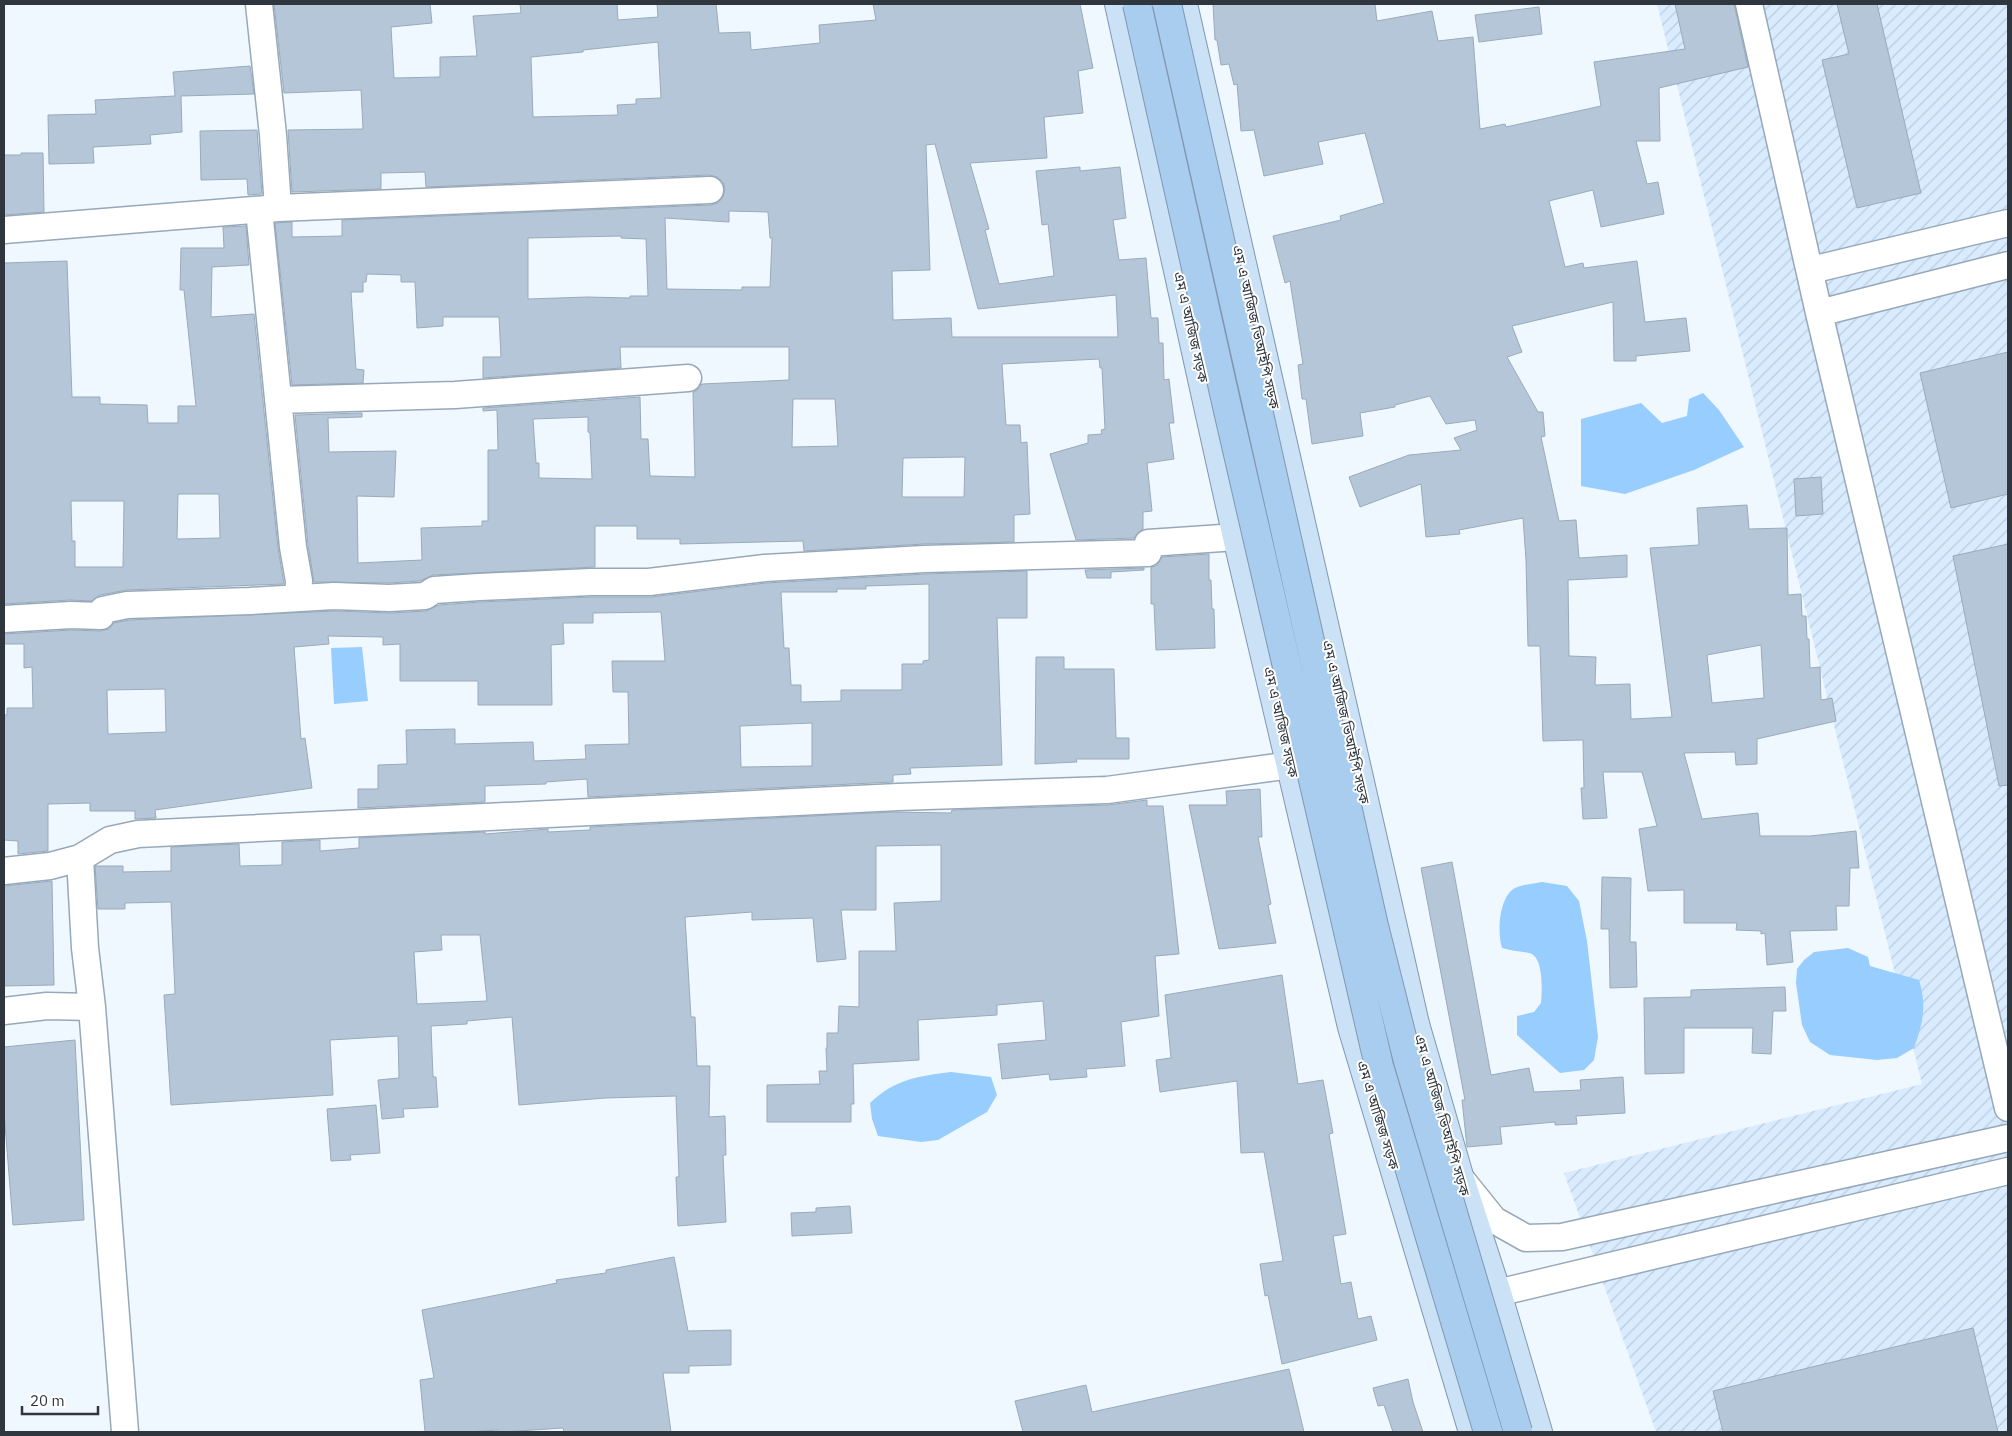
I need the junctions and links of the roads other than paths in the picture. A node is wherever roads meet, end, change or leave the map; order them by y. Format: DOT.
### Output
graph roads {
  1 [pos="258,4"];
  2 [pos="1119,4"];
  3 [pos="1137,4"];
  4 [pos="1168,4"];
  5 [pos="1183,4"];
  6 [pos="1749,4"];
  7 [pos="710,190"];
  8 [pos="268,209"];
  9 [pos="2008,223"];
  10 [pos="4,230"];
  11 [pos="2008,265"];
  12 [pos="1811,270"];
  13 [pos="1820,313"];
  14 [pos="688,378"];
  15 [pos="278,400"];
  16 [pos="1237,537"];
  17 [pos="298,598"];
  18 [pos="4,619"];
  19 [pos="1292,765"];
  20 [pos="80,858"];
  21 [pos="4,871"];
  22 [pos="92,1008"];
  23 [pos="4,1011"];
  24 [pos="2008,1108"];
  25 [pos="2008,1138"];
  26 [pos="2008,1172"];
  27 [pos="1459,1176"];
  28 [pos="1497,1293"];
  29 [pos="1436,1309"];
  30 [pos="125,1432"];
  31 [pos="1473,1432"];
  32 [pos="1488,1432"];
  33 [pos="1518,1432"];
  34 [pos="1538,1432"];
  1 -- 8 [label="street"];
  2 -- 16 [label="main road, এম এ আজিজ সড়ক"];
  3 -- 32 [label="highway, bridge"];
  4 -- 33 [label="highway, bridge"];
  5 -- 27 [label="main road, এম এ আজিজ ভিআইপি সড়ক"];
  6 -- 12 [label="street"];
  7 -- 8 [label="street"];
  8 -- 10 [label="street"];
  8 -- 15 [label="street"];
  9 -- 12 [label="street"];
  11 -- 13 [label="street"];
  12 -- 13 [label="street"];
  13 -- 24 [label="street"];
  14 -- 15 [label="street"];
  15 -- 17 [label="street"];
  16 -- 17 [label="street"];
  16 -- 19 [label="main road, এম এ আজিজ সড়ক"];
  17 -- 18 [label="street"];
  19 -- 20 [label="street"];
  19 -- 29 [label="main road, এম এ আজিজ সড়ক"];
  20 -- 21 [label="street"];
  20 -- 22 [label="street"];
  22 -- 23 [label="street"];
  22 -- 30 [label="street"];
  25 -- 27 [label="street"];
  26 -- 28 [label="street"];
  27 -- 28 [label="main road, এম এ আজিজ ভিআইপি সড়ক"];
  28 -- 29 [label="street"];
  28 -- 34 [label="main road, এম এ আজিজ ভিআইপি সড়ক"];
  29 -- 31 [label="main road, এম এ আজিজ সড়ক"];
}
